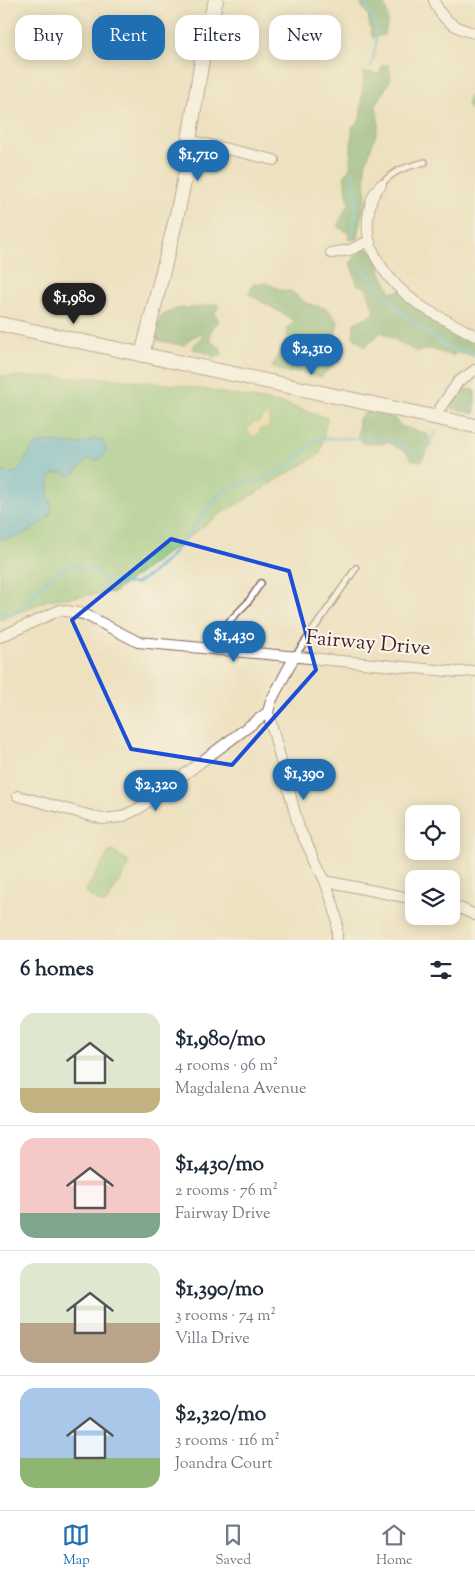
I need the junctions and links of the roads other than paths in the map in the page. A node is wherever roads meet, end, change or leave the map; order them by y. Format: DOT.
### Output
graph roads {
  1 [pos="216,0"];
  2 [pos="434,0"];
  3 [pos="475,33"];
  4 [pos="189,140"];
  5 [pos="274,160"];
  6 [pos="425,162"];
  7 [pos="381,185"];
  8 [pos="369,241"];
  9 [pos="331,253"];
  10 [pos="0,324"];
  11 [pos="475,336"];
  12 [pos="142,355"];
  13 [pos="475,370"];
  14 [pos="434,417"];
  15 [pos="475,426"];
  16 [pos="356,568"];
  17 [pos="260,583"];
  18 [pos="0,637"];
  19 [pos="203,648"];
  20 [pos="295,656"];
  21 [pos="475,671"];
  22 [pos="268,712"];
  23 [pos="18,796"];
  24 [pos="325,881"];
  25 [pos="405,897"];
  26 [pos="460,909"];
  27 [pos="475,916"];
  28 [pos="337,940"];
  1 -- 4 [label="main road"];
  2 -- 3 [label="street"];
  4 -- 5 [label="street"];
  4 -- 12 [label="main road"];
  6 -- 7 [label="lane"];
  7 -- 8 [label="street"];
  8 -- 9 [label="street"];
  8 -- 11 [label="street"];
  10 -- 12 [label="main road"];
  12 -- 14 [label="main road"];
  13 -- 14 [label="street"];
  14 -- 15 [label="main road"];
  16 -- 20 [label="lane"];
  17 -- 19 [label="lane"];
  18 -- 19 [label="street, Fairway Drive"];
  19 -- 20 [label="street, Fairway Drive"];
  20 -- 21 [label="street, Fairway Drive"];
  20 -- 22 [label="street"];
  22 -- 23 [label="street"];
  22 -- 24 [label="street"];
  24 -- 25 [label="street"];
  24 -- 28 [label="street"];
  26 -- 27 [label="street"];
}
